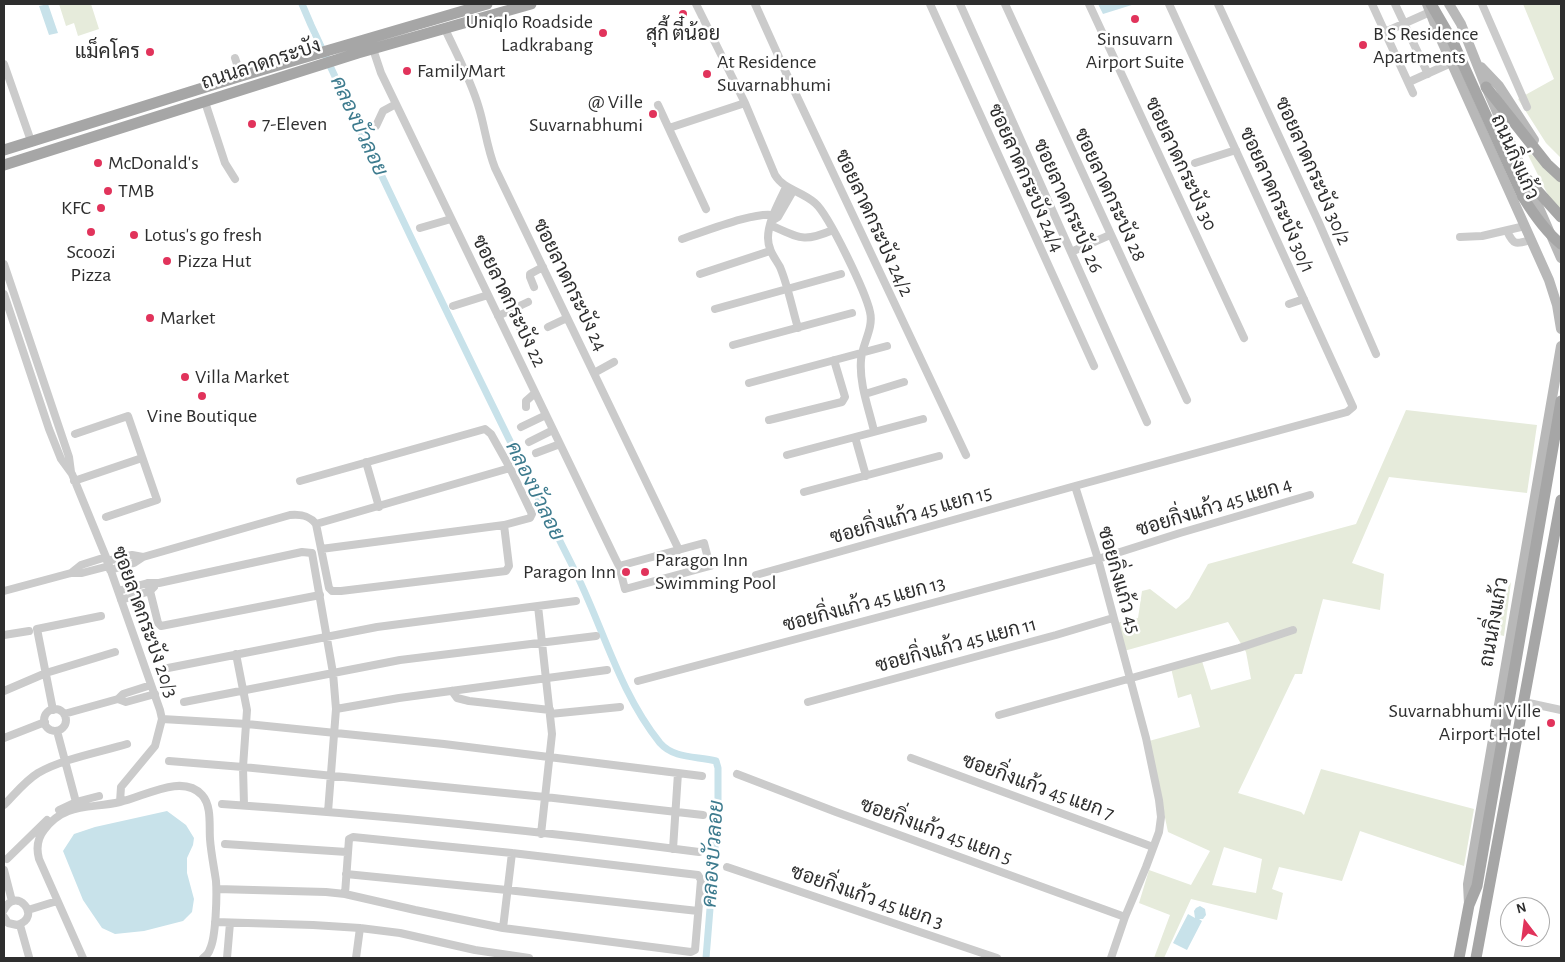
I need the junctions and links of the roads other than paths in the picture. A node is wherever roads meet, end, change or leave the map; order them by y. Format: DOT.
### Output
graph roads {
  1 [pos="487,4"];
  2 [pos="531,4"];
  3 [pos="696,4"];
  4 [pos="755,4"];
  5 [pos="930,4"];
  6 [pos="960,4"];
  7 [pos="1005,4"];
  8 [pos="1089,4"];
  9 [pos="1169,4"];
  10 [pos="1218,4"];
  11 [pos="1372,4"];
  12 [pos="1395,4"];
  13 [pos="1450,4"];
  14 [pos="1457,4"];
  15 [pos="1482,4"];
  16 [pos="1429,6"];
  17 [pos="1404,24"];
  18 [pos="1460,24"];
  19 [pos="445,29"];
  20 [pos="1385,32"];
  21 [pos="355,48"];
  22 [pos="373,49"];
  23 [pos="235,58"];
  24 [pos="1475,61"];
  25 [pos="1451,63"];
  26 [pos="4,64"];
  27 [pos="1428,74"];
  28 [pos="241,76"];
  29 [pos="1408,82"];
  30 [pos="1486,87"];
  31 [pos="1413,93"];
  32 [pos="205,102"];
  33 [pos="745,103"];
  34 [pos="396,104"];
  35 [pos="658,105"];
  36 [pos="146,106"];
  37 [pos="1526,107"];
  38 [pos="151,119"];
  39 [pos="376,126"];
  40 [pos="669,128"];
  41 [pos="31,141"];
  42 [pos="4,150"];
  43 [pos="1236,150"];
  44 [pos="1196,163"];
  45 [pos="4,165"];
  46 [pos="1561,170"];
  47 [pos="1561,177"];
  48 [pos="1526,178"];
  49 [pos="235,179"];
  50 [pos="789,189"];
  51 [pos="706,210"];
  52 [pos="1541,211"];
  53 [pos="1561,217"];
  54 [pos="451,219"];
  55 [pos="773,220"];
  56 [pos="1523,222"];
  57 [pos="420,228"];
  58 [pos="833,230"];
  59 [pos="1507,230"];
  60 [pos="1110,235"];
  61 [pos="1460,237"];
  62 [pos="682,239"];
  63 [pos="1531,240"];
  64 [pos="1561,244"];
  65 [pos="770,251"];
  66 [pos="1071,252"];
  67 [pos="1561,258"];
  68 [pos="4,264"];
  69 [pos="543,267"];
  70 [pos="700,274"];
  71 [pos="841,274"];
  72 [pos="534,287"];
  73 [pos="787,289"];
  74 [pos="4,294"];
  75 [pos="488,295"];
  76 [pos="1304,299"];
  77 [pos="528,302"];
  78 [pos="18,303"];
  79 [pos="1289,304"];
  80 [pos="453,306"];
  81 [pos="8,307"];
  82 [pos="512,309"];
  83 [pos="715,309"];
  84 [pos="852,313"];
  85 [pos="498,316"];
  86 [pos="567,318"];
  87 [pos="548,326"];
  88 [pos="798,328"];
  89 [pos="1561,329"];
  90 [pos="521,330"];
  91 [pos="1244,338"];
  92 [pos="733,345"];
  93 [pos="887,346"];
  94 [pos="1561,346"];
  95 [pos="861,353"];
  96 [pos="1376,354"];
  97 [pos="834,360"];
  98 [pos="614,362"];
  99 [pos="1094,366"];
  100 [pos="594,373"];
  101 [pos="749,382"];
  102 [pos="904,382"];
  103 [pos="535,394"];
  104 [pos="865,394"];
  105 [pos="50,399"];
  106 [pos="1186,400"];
  107 [pos="1561,401"];
  108 [pos="40,402"];
  109 [pos="526,407"];
  110 [pos="546,416"];
  111 [pos="923,419"];
  112 [pos="769,420"];
  113 [pos="1147,422"];
  114 [pos="59,425"];
  115 [pos="521,427"];
  116 [pos="49,429"];
  117 [pos="553,430"];
  118 [pos="874,431"];
  119 [pos="75,434"];
  120 [pos="855,437"];
  121 [pos="529,442"];
  122 [pos="560,444"];
  123 [pos="536,454"];
  124 [pos="966,455"];
  125 [pos="787,456"];
  126 [pos="939,456"];
  127 [pos="142,458"];
  128 [pos="366,462"];
  129 [pos="510,468"];
  130 [pos="866,476"];
  131 [pos="73,477"];
  132 [pos="300,481"];
  133 [pos="1074,486"];
  134 [pos="804,492"];
  135 [pos="1310,495"];
  136 [pos="1561,500"];
  137 [pos="379,507"];
  138 [pos="106,517"];
  139 [pos="316,524"];
  140 [pos="504,525"];
  141 [pos="1559,531"];
  142 [pos="321,549"];
  143 [pos="680,550"];
  144 [pos="1098,559"];
  145 [pos="108,564"];
  146 [pos="619,566"];
  147 [pos="756,575"];
  148 [pos="149,587"];
  149 [pos="4,591"];
  150 [pos="118,592"];
  151 [pos="320,595"];
  152 [pos="121,600"];
  153 [pos="576,601"];
  154 [pos="538,606"];
  155 [pos="101,616"];
  156 [pos="1113,618"];
  157 [pos="1293,630"];
  158 [pos="29,631"];
  159 [pos="4,636"];
  160 [pos="328,636"];
  161 [pos="596,636"];
  162 [pos="542,642"];
  163 [pos="115,652"];
  164 [pos="236,654"];
  165 [pos="168,668"];
  166 [pos="607,670"];
  167 [pos="46,673"];
  168 [pos="333,673"];
  169 [pos="546,678"];
  170 [pos="1130,679"];
  171 [pos="638,681"];
  172 [pos="151,685"];
  173 [pos="244,690"];
  174 [pos="4,691"];
  175 [pos="452,691"];
  176 [pos="155,694"];
  177 [pos="118,699"];
  178 [pos="184,702"];
  179 [pos="808,702"];
  180 [pos="1524,702"];
  181 [pos="620,707"];
  182 [pos="336,709"];
  183 [pos="53,710"];
  184 [pos="1561,710"];
  185 [pos="550,712"];
  186 [pos="64,714"];
  187 [pos="998,715"];
  188 [pos="162,719"];
  189 [pos="45,722"];
  190 [pos="247,724"];
  191 [pos="57,731"];
  192 [pos="335,732"];
  193 [pos="13,734"];
  194 [pos="4,738"];
  195 [pos="4,744"];
  196 [pos="127,744"];
  197 [pos="550,756"];
  198 [pos="912,758"];
  199 [pos="169,761"];
  200 [pos="65,762"];
  201 [pos="243,767"];
  202 [pos="678,773"];
  203 [pos="737,774"];
  204 [pos="331,776"];
  205 [pos="702,776"];
  206 [pos="99,796"];
  207 [pos="545,796"];
  208 [pos="76,802"];
  209 [pos="120,802"];
  210 [pos="222,804"];
  211 [pos="4,805"];
  212 [pos="244,805"];
  213 [pos="328,812"];
  214 [pos="676,812"];
  215 [pos="703,815"];
  216 [pos="542,834"];
  217 [pos="225,844"];
  218 [pos="1153,847"];
  219 [pos="673,848"];
  220 [pos="348,852"];
  221 [pos="699,852"];
  222 [pos="512,853"];
  223 [pos="7,859"];
  224 [pos="727,867"];
  225 [pos="4,870"];
  226 [pos="346,874"];
  227 [pos="216,889"];
  228 [pos="507,890"];
  229 [pos="345,894"];
  230 [pos="57,900"];
  231 [pos="7,904"];
  232 [pos="1469,906"];
  233 [pos="28,910"];
  234 [pos="698,912"];
  235 [pos="4,916"];
  236 [pos="1125,917"];
  237 [pos="215,922"];
  238 [pos="230,923"];
  239 [pos="11,925"];
  240 [pos="20,925"];
  241 [pos="360,928"];
  242 [pos="503,928"];
  243 [pos="4,930"];
  244 [pos="29,957"];
  245 [pos="506,957"];
  246 [pos="83,958"];
  247 [pos="203,958"];
  248 [pos="227,958"];
  249 [pos="356,958"];
  250 [pos="529,958"];
  251 [pos="997,958"];
  252 [pos="1111,958"];
  253 [pos="1459,958"];
  254 [pos="1476,958"];
  1 -- 21 [label="main road, ถนนลาดกระบัง"];
  2 -- 19 [label="main road, ถนนลาดกระบัง"];
  3 -- 33 [label="street"];
  4 -- 124 [label="street, ซอยลาดกระบัง 24/2"];
  5 -- 99 [label="street, ซอยลาดกระบัง 24/4"];
  6 -- 66 [label="street, ซอยลาดกระบัง 26"];
  7 -- 60 [label="street, ซอยลาดกระบัง 28"];
  8 -- 91 [label="street, ซอยลาดกระบัง 30"];
  9 -- 43 [label="street, ซอยลาดกระบัง 30/1"];
  10 -- 96 [label="street, ซอยลาดกระบัง 30/2"];
  11 -- 20 [label="street"];
  12 -- 17 [label="street"];
  13 -- 18 [label="main road, ถนนกิ่งแก้ว"];
  14 -- 18 [label="main road"];
  15 -- 37 [label="street"];
  16 -- 17 [label="street"];
  16 -- 25 [label="main road, ถนนกิ่งแก้ว"];
  16 -- 64 [label="main road, bridge"];
  17 -- 20 [label="street"];
  17 -- 27 [label="street"];
  18 -- 24 [label="main road, ถนนกิ่งแก้ว"];
  19 -- 22 [label="main road, ถนนลาดกระบัง"];
  19 -- 69 [label="street, ซอยลาดกระบัง 24"];
  20 -- 29 [label="street"];
  21 -- 22 [label="main road, ถนนลาดกระบัง"];
  21 -- 28 [label="main road, ถนนลาดกระบัง"];
  21 -- 32 [label="main road, ถนนลาดกระบัง"];
  22 -- 34 [label="street, ซอยลาดกระบัง 22"];
  23 -- 28 [label="street"];
  24 -- 30 [label="main road, ถนนกิ่งแก้ว"];
  24 -- 46 [label="main road"];
  25 -- 27 [label="street"];
  25 -- 56 [label="main road, ถนนกิ่งแก้ว"];
  26 -- 41 [label="street"];
  27 -- 29 [label="street"];
  28 -- 36 [label="main road, ถนนลาดกระบัง"];
  29 -- 31 [label="street"];
  30 -- 47 [label="main road"];
  30 -- 48 [label="main road, ถนนกิ่งแก้ว"];
  32 -- 38 [label="main road, ถนนลาดกระบัง"];
  32 -- 49 [label="street"];
  33 -- 40 [label="street"];
  33 -- 50 [label="street"];
  34 -- 39 [label="street"];
  34 -- 54 [label="street, ซอยลาดกระบัง 22"];
  35 -- 40 [label="street"];
  36 -- 38 [label="main road"];
  36 -- 41 [label="main road, ถนนลาดกระบัง"];
  38 -- 45 [label="main road, ถนนลาดกระบัง"];
  40 -- 51 [label="street"];
  41 -- 42 [label="main road, ถนนลาดกระบัง"];
  43 -- 44 [label="street"];
  43 -- 76 [label="street, ซอยลาดกระบัง 30/1"];
  48 -- 52 [label="main road, ถนนกิ่งแก้ว"];
  48 -- 53 [label="main road"];
  50 -- 55 [label="street"];
  50 -- 58 [label="street"];
  52 -- 56 [label="main road"];
  52 -- 67 [label="main road, ถนนกิ่งแก้ว"];
  54 -- 57 [label="street"];
  54 -- 75 [label="street, ซอยลาดกระบัง 22"];
  55 -- 58 [label="street"];
  55 -- 62 [label="street"];
  55 -- 65 [label="street"];
  56 -- 59 [label="street"];
  56 -- 63 [label="main road, ถนนกิ่งแก้ว"];
  58 -- 95 [label="street"];
  59 -- 61 [label="street"];
  59 -- 63 [label="street"];
  60 -- 66 [label="street"];
  60 -- 106 [label="street, ซอยลาดกระบัง 28"];
  63 -- 89 [label="main road, ถนนกิ่งแก้ว"];
  65 -- 70 [label="street"];
  65 -- 73 [label="street"];
  66 -- 113 [label="street, ซอยลาดกระบัง 26"];
  68 -- 78 [label="street, ซอยลาดกระบัง 20/3"];
  69 -- 72 [label="street"];
  69 -- 86 [label="street, ซอยลาดกระบัง 24"];
  71 -- 73 [label="street"];
  73 -- 83 [label="street"];
  73 -- 88 [label="street"];
  74 -- 81 [label="street, ซอยลาดกระบัง 20/3"];
  75 -- 80 [label="street"];
  75 -- 85 [label="street, ซอยลาดกระบัง 22"];
  76 -- 79 [label="street"];
  76 -- 133 [label="street, ซอยลาดกระบัง 30/1"];
  77 -- 82 [label="street"];
  78 -- 81 [label="street"];
  78 -- 105 [label="street, ซอยลาดกระบัง 20/3"];
  81 -- 108 [label="street, ซอยลาดกระบัง 20/3"];
  82 -- 85 [label="street"];
  82 -- 90 [label="street"];
  84 -- 88 [label="street"];
  85 -- 103 [label="street, ซอยลาดกระบัง 22"];
  86 -- 87 [label="street"];
  86 -- 100 [label="street, ซอยลาดกระบัง 24"];
  88 -- 92 [label="street"];
  93 -- 95 [label="street"];
  94 -- 232 [label="main road, ถนนกิ่งแก้ว"];
  95 -- 97 [label="street"];
  95 -- 104 [label="street"];
  97 -- 101 [label="street"];
  97 -- 112 [label="street"];
  98 -- 100 [label="street"];
  100 -- 143 [label="street, ซอยลาดกระบัง 24"];
  102 -- 104 [label="street"];
  103 -- 109 [label="street"];
  103 -- 110 [label="street, ซอยลาดกระบัง 22"];
  104 -- 118 [label="street"];
  105 -- 108 [label="street"];
  105 -- 114 [label="street, ซอยลาดกระบัง 20/3"];
  107 -- 232 [label="main road, ถนนกิ่งแก้ว"];
  108 -- 116 [label="street, ซอยลาดกระบัง 20/3"];
  110 -- 115 [label="street"];
  110 -- 117 [label="street, ซอยลาดกระบัง 22"];
  111 -- 118 [label="street"];
  114 -- 116 [label="street"];
  114 -- 131 [label="street, ซอยลาดกระบัง 20/3"];
  116 -- 131 [label="street, ซอยลาดกระบัง 20/3"];
  117 -- 121 [label="street"];
  117 -- 122 [label="street, ซอยลาดกระบัง 22"];
  118 -- 120 [label="street"];
  119 -- 127 [label="street"];
  120 -- 125 [label="street"];
  120 -- 130 [label="street"];
  122 -- 123 [label="street"];
  122 -- 146 [label="street, ซอยลาดกระบัง 22"];
  126 -- 130 [label="street"];
  127 -- 131 [label="street"];
  127 -- 138 [label="street"];
  128 -- 129 [label="street"];
  128 -- 132 [label="street"];
  128 -- 137 [label="street"];
  129 -- 137 [label="street"];
  129 -- 140 [label="street"];
  130 -- 134 [label="street"];
  131 -- 145 [label="street, ซอยลาดกระบัง 20/3"];
  133 -- 144 [label="street, ซอยกิ่งแก้ว 45"];
  133 -- 147 [label="street, ซอยกิ่งแก้ว 45 แยก 15"];
  135 -- 144 [label="street, ซอยกิ่งแก้ว 45 แยก 4"];
  136 -- 141 [label="main road"];
  137 -- 139 [label="street"];
  139 -- 142 [label="street"];
  139 -- 145 [label="street"];
  140 -- 142 [label="street"];
  140 -- 142 [label="street"];
  141 -- 180 [label="main road"];
  143 -- 146 [label="street"];
  143 -- 146 [label="street, ซอยลาดกระบัง 22"];
  144 -- 156 [label="street, ซอยกิ่งแก้ว 45"];
  144 -- 171 [label="street, ซอยกิ่งแก้ว 45 แยก 13"];
  145 -- 149 [label="street"];
  145 -- 150 [label="street, ซอยลาดกระบัง 20/3"];
  148 -- 150 [label="street"];
  148 -- 151 [label="street"];
  148 -- 151 [label="street"];
  148 -- 152 [label="street"];
  150 -- 152 [label="street, ซอยลาดกระบัง 20/3"];
  151 -- 160 [label="street"];
  152 -- 172 [label="street, ซอยลาดกระบัง 20/3"];
  153 -- 154 [label="street"];
  154 -- 160 [label="street"];
  154 -- 162 [label="street"];
  155 -- 167 [label="street"];
  156 -- 170 [label="street, ซอยกิ่งแก้ว 45"];
  156 -- 179 [label="street, ซอยกิ่งแก้ว 45 แยก 11"];
  157 -- 170 [label="street"];
  158 -- 159 [label="street"];
  160 -- 164 [label="street"];
  160 -- 168 [label="street"];
  161 -- 162 [label="street"];
  162 -- 168 [label="street"];
  162 -- 169 [label="street"];
  163 -- 167 [label="street"];
  164 -- 165 [label="street"];
  164 -- 173 [label="street"];
  166 -- 169 [label="street"];
  167 -- 174 [label="street"];
  167 -- 183 [label="street"];
  168 -- 173 [label="street"];
  168 -- 182 [label="street"];
  169 -- 175 [label="street"];
  169 -- 185 [label="street"];
  170 -- 187 [label="street"];
  170 -- 218 [label="street, ซอยกิ่งแก้ว 45"];
  172 -- 176 [label="street, ซอยลาดกระบัง 20/3"];
  172 -- 177 [label="street"];
  173 -- 178 [label="street"];
  173 -- 190 [label="street"];
  175 -- 182 [label="street"];
  175 -- 185 [label="street"];
  176 -- 177 [label="street"];
  176 -- 188 [label="street, ซอยลาดกระบัง 20/3"];
  177 -- 186 [label="street"];
  180 -- 184 [label="street"];
  180 -- 254 [label="main road"];
  181 -- 185 [label="street"];
  182 -- 192 [label="street"];
  183 -- 186 [label="street"];
  183 -- 189 [label="street"];
  185 -- 197 [label="street"];
  186 -- 191 [label="street"];
  188 -- 190 [label="street"];
  188 -- 209 [label="street, ซอยลาดกระบัง 20/3"];
  189 -- 191 [label="street"];
  189 -- 193 [label="street"];
  190 -- 192 [label="street"];
  190 -- 201 [label="street"];
  191 -- 200 [label="street"];
  192 -- 197 [label="street"];
  192 -- 204 [label="street"];
  193 -- 194 [label="street"];
  193 -- 195 [label="street"];
  196 -- 200 [label="street"];
  197 -- 202 [label="street"];
  197 -- 207 [label="street"];
  198 -- 218 [label="street, ซอยกิ่งแก้ว 45 แยก 7"];
  199 -- 201 [label="street"];
  200 -- 208 [label="street"];
  200 -- 211 [label="street"];
  201 -- 204 [label="street"];
  201 -- 212 [label="street"];
  202 -- 205 [label="street"];
  202 -- 214 [label="street"];
  203 -- 236 [label="street, ซอยกิ่งแก้ว 45 แยก 5"];
  204 -- 207 [label="street"];
  204 -- 213 [label="street"];
  206 -- 208 [label="street"];
  207 -- 214 [label="street"];
  207 -- 216 [label="street"];
  208 -- 223 [label="street"];
  209 -- 227 [label="street"];
  209 -- 230 [label="street"];
  210 -- 212 [label="street"];
  212 -- 213 [label="street"];
  213 -- 216 [label="street"];
  214 -- 215 [label="street"];
  214 -- 219 [label="street"];
  216 -- 219 [label="street"];
  217 -- 220 [label="street"];
  218 -- 236 [label="street, ซอยกิ่งแก้ว 45"];
  219 -- 221 [label="street"];
  220 -- 222 [label="street"];
  220 -- 226 [label="street"];
  222 -- 228 [label="street"];
  222 -- 234 [label="street"];
  224 -- 251 [label="street, ซอยกิ่งแก้ว 45 แยก 3"];
  225 -- 231 [label="street"];
  226 -- 228 [label="street"];
  226 -- 229 [label="street"];
  227 -- 229 [label="street"];
  227 -- 237 [label="street"];
  228 -- 234 [label="street"];
  228 -- 242 [label="street"];
  229 -- 242 [label="street"];
  230 -- 233 [label="street"];
  230 -- 246 [label="street"];
  231 -- 233 [label="street"];
  232 -- 253 [label="main road, ถนนกิ่งแก้ว"];
  233 -- 240 [label="street"];
  234 -- 242 [label="street"];
  235 -- 239 [label="street"];
  236 -- 252 [label="street, ซอยกิ่งแก้ว 45"];
  237 -- 238 [label="street"];
  237 -- 247 [label="street"];
  238 -- 241 [label="street"];
  238 -- 248 [label="street"];
  239 -- 240 [label="street"];
  239 -- 243 [label="street"];
  240 -- 244 [label="street"];
  241 -- 245 [label="street"];
  241 -- 249 [label="street"];
  245 -- 250 [label="street"];
}
